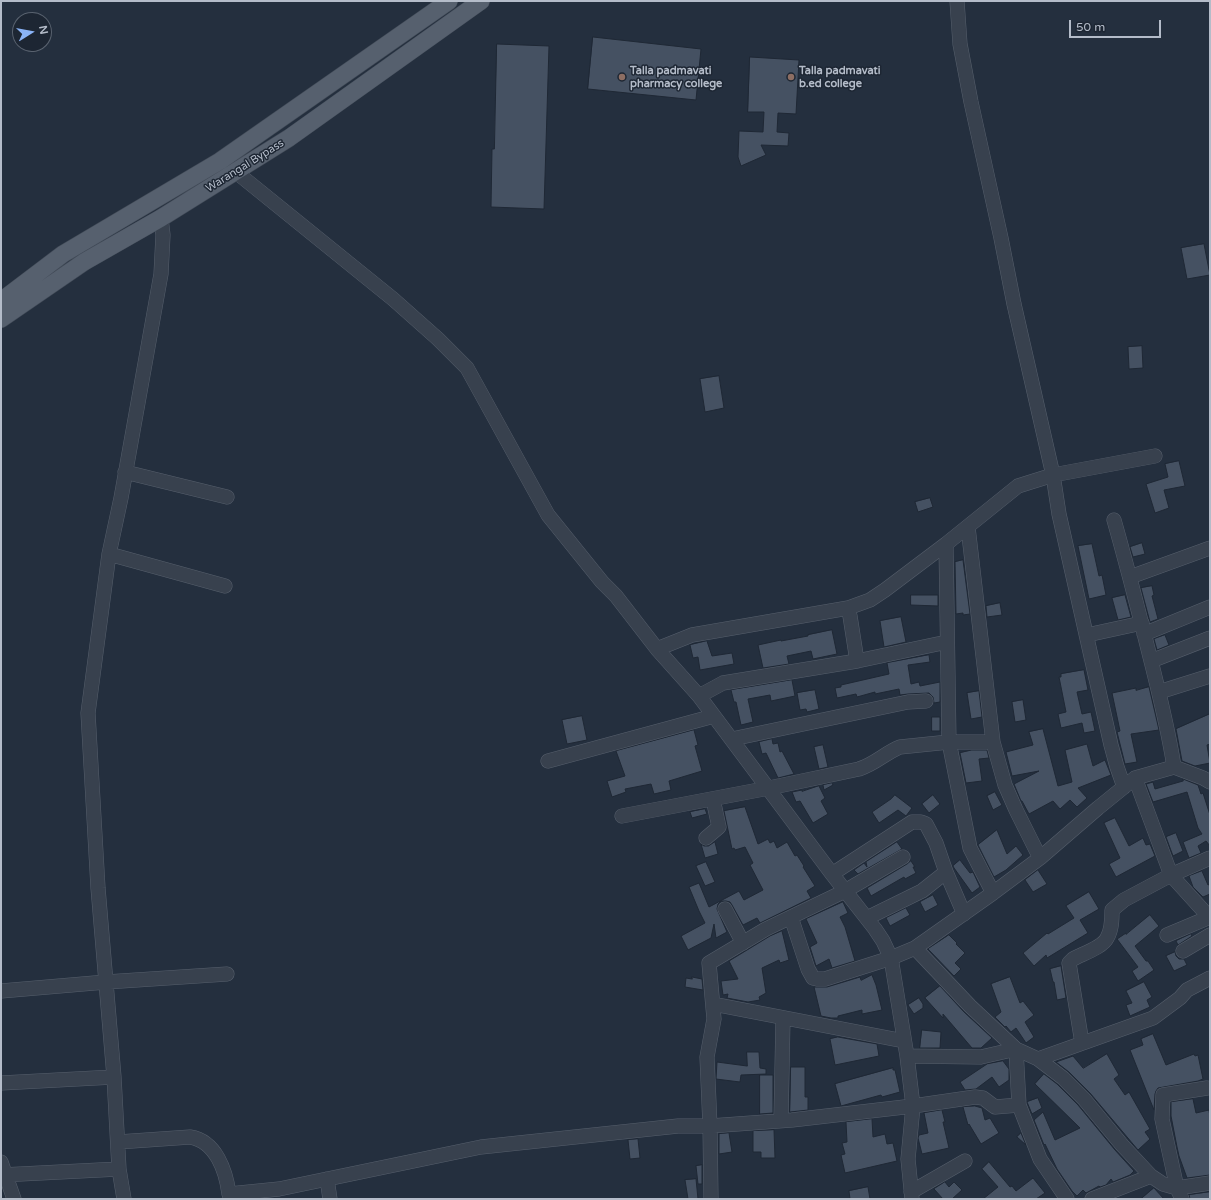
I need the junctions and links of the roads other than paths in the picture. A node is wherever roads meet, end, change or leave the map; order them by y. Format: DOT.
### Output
graph roads {
  1 [pos="448,1"];
  2 [pos="481,1"];
  3 [pos="957,1"];
  4 [pos="236,172"];
  5 [pos="161,218"];
  6 [pos="1,301"];
  7 [pos="1,319"];
  8 [pos="1155,456"];
  9 [pos="125,472"];
  10 [pos="1053,475"];
  11 [pos="227,497"];
  12 [pos="1114,520"];
  13 [pos="968,526"];
  14 [pos="946,544"];
  15 [pos="1210,548"];
  16 [pos="109,554"];
  17 [pos="1130,577"];
  18 [pos="225,586"];
  19 [pos="1210,607"];
  20 [pos="848,608"];
  21 [pos="1143,629"];
  22 [pos="1086,635"];
  23 [pos="1210,638"];
  24 [pos="947,642"];
  25 [pos="657,648"];
  26 [pos="857,660"];
  27 [pos="1151,661"];
  28 [pos="1210,676"];
  29 [pos="1159,692"];
  30 [pos="699,696"];
  31 [pos="926,701"];
  32 [pos="714,716"];
  33 [pos="732,739"];
  34 [pos="949,742"];
  35 [pos="993,742"];
  36 [pos="548,761"];
  37 [pos="1174,767"];
  38 [pos="1208,778"];
  39 [pos="1130,783"];
  40 [pos="769,788"];
  41 [pos="713,799"];
  42 [pos="622,816"];
  43 [pos="706,838"];
  44 [pos="903,857"];
  45 [pos="1040,858"];
  46 [pos="1210,858"];
  47 [pos="946,872"];
  48 [pos="832,874"];
  49 [pos="1171,875"];
  50 [pos="845,891"];
  51 [pos="993,894"];
  52 [pos="725,909"];
  53 [pos="964,914"];
  54 [pos="791,917"];
  55 [pos="1210,917"];
  56 [pos="867,918"];
  57 [pos="1167,935"];
  58 [pos="1210,935"];
  59 [pos="743,943"];
  60 [pos="915,948"];
  61 [pos="1183,951"];
  62 [pos="891,958"];
  63 [pos="227,974"];
  64 [pos="1210,978"];
  65 [pos="106,982"];
  66 [pos="1,991"];
  67 [pos="713,1004"];
  68 [pos="783,1018"];
  69 [pos="904,1041"];
  70 [pos="1082,1043"];
  71 [pos="1016,1049"];
  72 [pos="907,1056"];
  73 [pos="1038,1059"];
  74 [pos="114,1077"];
  75 [pos="1,1083"];
  76 [pos="1207,1088"];
  77 [pos="1018,1105"];
  78 [pos="913,1106"];
  79 [pos="781,1120"];
  80 [pos="710,1126"];
  81 [pos="118,1142"];
  82 [pos="965,1161"];
  83 [pos="119,1169"];
  84 [pos="3,1171"];
  85 [pos="1151,1176"];
  86 [pos="327,1179"];
  87 [pos="1210,1183"];
  88 [pos="1180,1193"];
  89 [pos="229,1196"];
  90 [pos="911,1196"];
  91 [pos="14,1199"];
  92 [pos="124,1199"];
  93 [pos="330,1199"];
  94 [pos="711,1199"];
  95 [pos="1067,1199"];
  96 [pos="1092,1199"];
  1 -- 6 [label="main road, Warangal Bypass"];
  2 -- 4 [label="main road, Warangal Bypass"];
  3 -- 10 [label="street"];
  4 -- 5 [label="main road, Warangal Bypass"];
  4 -- 25 [label="street"];
  5 -- 7 [label="main road, Warangal Bypass"];
  5 -- 9 [label="street"];
  8 -- 10 [label="street"];
  9 -- 11 [label="street"];
  9 -- 16 [label="street"];
  10 -- 13 [label="street"];
  10 -- 22 [label="street"];
  12 -- 17 [label="street"];
  13 -- 14 [label="street"];
  13 -- 35 [label="street"];
  14 -- 20 [label="street"];
  14 -- 24 [label="street"];
  15 -- 17 [label="street"];
  16 -- 18 [label="street"];
  16 -- 65 [label="street"];
  17 -- 21 [label="street"];
  19 -- 21 [label="street"];
  20 -- 25 [label="street"];
  20 -- 26 [label="street"];
  21 -- 22 [label="street"];
  21 -- 27 [label="street"];
  22 -- 39 [label="street"];
  23 -- 27 [label="street"];
  24 -- 26 [label="street"];
  24 -- 34 [label="street"];
  25 -- 30 [label="street"];
  26 -- 30 [label="street"];
  27 -- 29 [label="street"];
  28 -- 29 [label="street"];
  29 -- 37 [label="street"];
  30 -- 32 [label="street"];
  31 -- 33 [label="street"];
  32 -- 33 [label="street"];
  32 -- 36 [label="street"];
  33 -- 40 [label="street"];
  34 -- 35 [label="street"];
  34 -- 40 [label="street"];
  34 -- 51 [label="street"];
  35 -- 45 [label="street"];
  37 -- 38 [label="street"];
  37 -- 39 [label="street"];
  39 -- 45 [label="street"];
  39 -- 49 [label="street"];
  40 -- 41 [label="street"];
  40 -- 48 [label="street"];
  41 -- 42 [label="street"];
  41 -- 43 [label="street"];
  44 -- 50 [label="street"];
  45 -- 51 [label="street"];
  46 -- 49 [label="street"];
  47 -- 48 [label="street"];
  47 -- 53 [label="street"];
  47 -- 56 [label="street"];
  48 -- 50 [label="street"];
  49 -- 55 [label="street"];
  49 -- 70 [label="street"];
  50 -- 54 [label="street"];
  50 -- 56 [label="street"];
  51 -- 53 [label="street"];
  52 -- 59 [label="street"];
  53 -- 60 [label="street"];
  54 -- 59 [label="street"];
  54 -- 62 [label="street"];
  55 -- 57 [label="street"];
  56 -- 62 [label="street"];
  58 -- 61 [label="street"];
  59 -- 67 [label="street"];
  60 -- 62 [label="street"];
  60 -- 71 [label="street"];
  62 -- 69 [label="street"];
  63 -- 65 [label="street"];
  64 -- 70 [label="street"];
  65 -- 66 [label="street"];
  65 -- 74 [label="street"];
  67 -- 68 [label="street"];
  67 -- 80 [label="street"];
  68 -- 69 [label="street"];
  68 -- 79 [label="street"];
  69 -- 72 [label="street"];
  70 -- 73 [label="street"];
  71 -- 72 [label="street"];
  71 -- 73 [label="street"];
  71 -- 77 [label="street"];
  72 -- 78 [label="street"];
  73 -- 85 [label="street"];
  74 -- 75 [label="street"];
  74 -- 81 [label="street"];
  76 -- 88 [label="street"];
  77 -- 78 [label="street"];
  77 -- 95 [label="street"];
  78 -- 79 [label="street"];
  78 -- 90 [label="street"];
  79 -- 80 [label="street"];
  80 -- 86 [label="street"];
  80 -- 94 [label="street"];
  81 -- 83 [label="street"];
  81 -- 89 [label="street"];
  82 -- 90 [label="street"];
  83 -- 84 [label="street"];
  83 -- 92 [label="street"];
  84 -- 91 [label="street"];
  85 -- 88 [label="street"];
  85 -- 96 [label="street"];
  86 -- 89 [label="street"];
  86 -- 93 [label="street"];
  87 -- 88 [label="street"];
}
